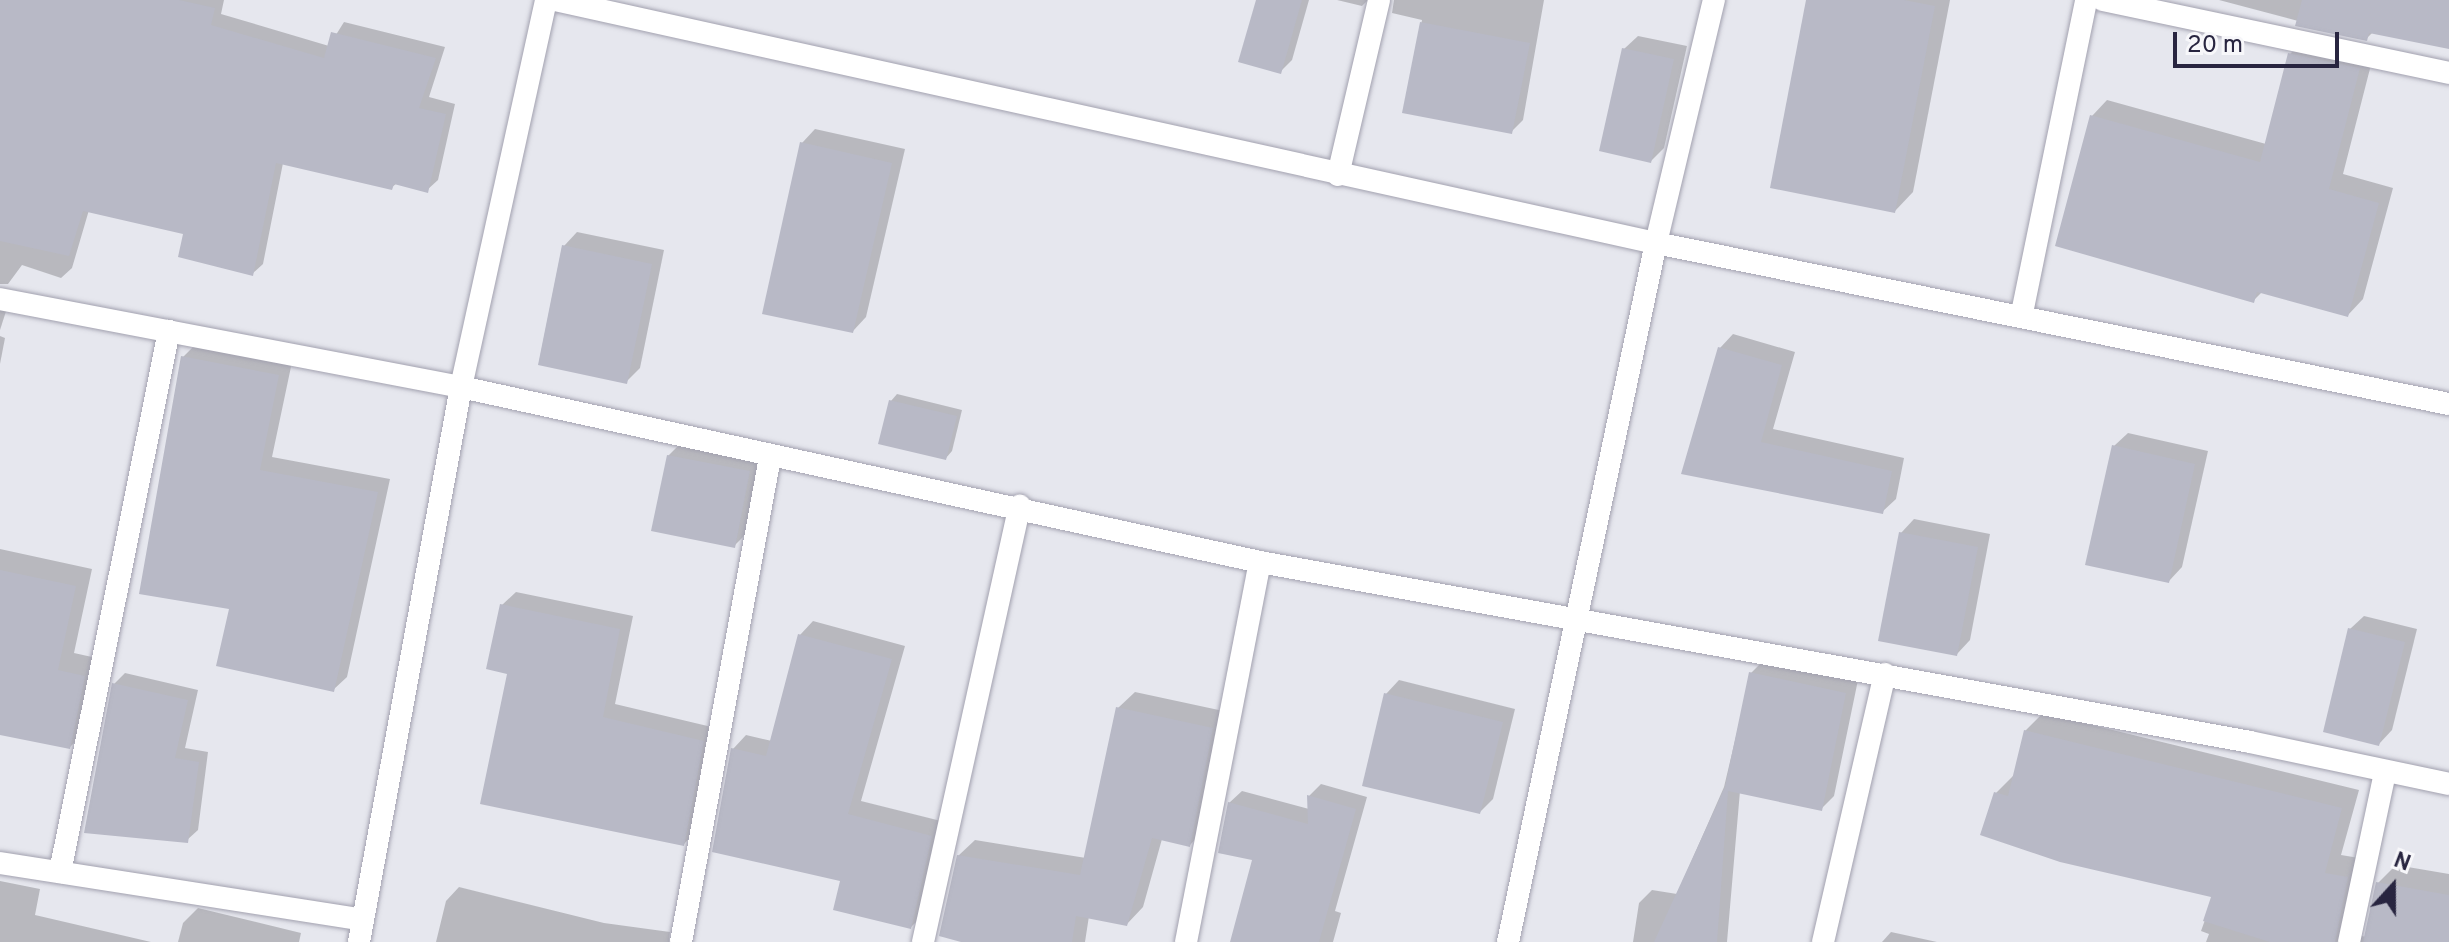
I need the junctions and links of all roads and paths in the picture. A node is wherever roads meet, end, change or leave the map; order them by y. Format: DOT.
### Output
graph roads {
  1 [pos="546,0"];
  2 [pos="555,0"];
  3 [pos="1379,0"];
  4 [pos="1714,0"];
  5 [pos="2086,0"];
  6 [pos="2103,0"];
  7 [pos="636,7"];
  8 [pos="2449,73"];
  9 [pos="1338,175"];
  10 [pos="1656,243"];
  11 [pos="0,299"];
  12 [pos="2022,313"];
  13 [pos="169,331"];
  14 [pos="461,387"];
  15 [pos="2449,404"];
  16 [pos="770,457"];
  17 [pos="1020,506"];
  18 [pos="1260,562"];
  19 [pos="1577,621"];
  20 [pos="1885,674"];
  21 [pos="2385,772"];
  22 [pos="2449,784"];
  23 [pos="0,863"];
  24 [pos="60,872"];
  25 [pos="361,931"];
  26 [pos="681,942"];
  27 [pos="923,942"];
  28 [pos="1186,942"];
  29 [pos="1508,942"];
  30 [pos="1823,942"];
  31 [pos="2349,942"];
  1 -- 14 [label="street"];
  2 -- 7 [label="street"];
  3 -- 9 [label="street"];
  4 -- 10 [label="street"];
  5 -- 12 [label="street"];
  6 -- 8 [label="street"];
  7 -- 9 [label="street"];
  9 -- 10 [label="street"];
  10 -- 12 [label="street"];
  10 -- 19 [label="street"];
  11 -- 13 [label="street"];
  12 -- 15 [label="street"];
  13 -- 14 [label="street"];
  13 -- 24 [label="street"];
  14 -- 16 [label="street"];
  14 -- 25 [label="street"];
  16 -- 17 [label="street"];
  16 -- 26 [label="street"];
  17 -- 18 [label="street"];
  17 -- 27 [label="street"];
  18 -- 19 [label="street"];
  18 -- 28 [label="street"];
  19 -- 20 [label="street"];
  19 -- 29 [label="street"];
  20 -- 21 [label="street"];
  20 -- 30 [label="street"];
  21 -- 22 [label="street"];
  21 -- 31 [label="street"];
  23 -- 24 [label="street"];
  24 -- 25 [label="street"];
}
